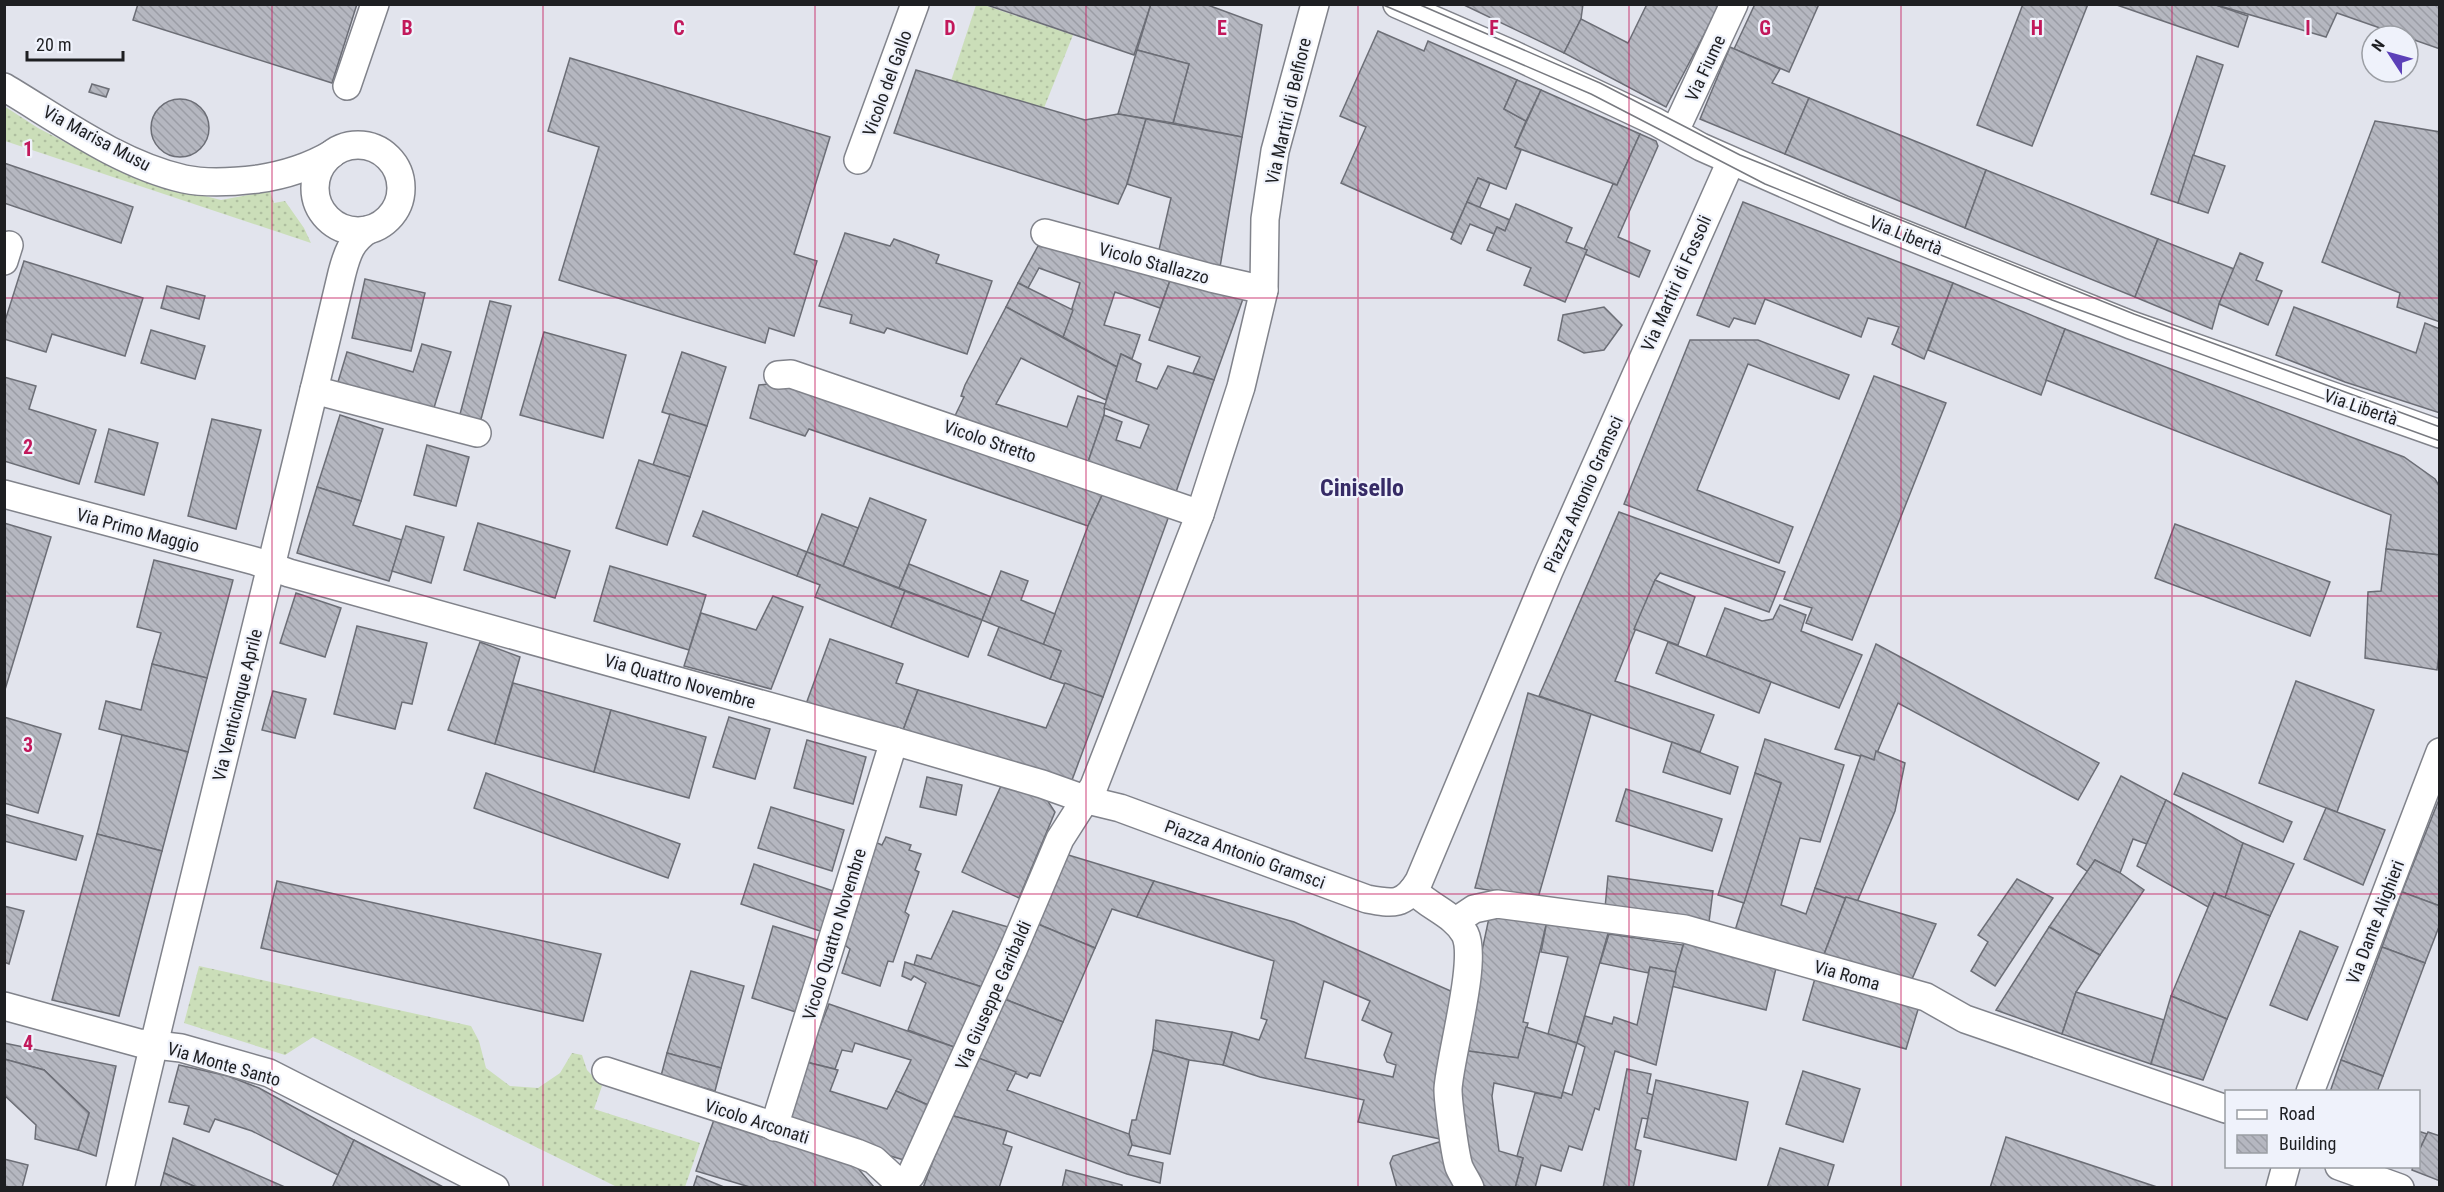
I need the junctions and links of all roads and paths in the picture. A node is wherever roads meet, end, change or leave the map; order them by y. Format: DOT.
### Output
graph roads {
  1 [pos="375,4"];
  2 [pos="915,4"];
  3 [pos="1315,4"];
  4 [pos="1397,4"];
  5 [pos="1734,4"];
  6 [pos="347,86"];
  7 [pos="4,87"];
  8 [pos="1674,131"];
  9 [pos="332,154"];
  10 [pos="858,160"];
  11 [pos="1731,161"];
  12 [pos="368,230"];
  13 [pos="1045,233"];
  14 [pos="1264,290"];
  15 [pos="778,375"];
  16 [pos="314,390"];
  17 [pos="1622,406"];
  18 [pos="477,433"];
  19 [pos="2435,433"];
  20 [pos="4,494"];
  21 [pos="1200,514"];
  22 [pos="272,566"];
  23 [pos="894,741"];
  24 [pos="2439,752"];
  25 [pos="1087,800"];
  26 [pos="1413,890"];
  27 [pos="1456,921"];
  28 [pos="4,1006"];
  29 [pos="153,1045"];
  30 [pos="606,1071"];
  31 [pos="2311,1090"];
  32 [pos="2225,1109"];
  33 [pos="774,1127"];
  34 [pos="2286,1168"];
  35 [pos="2342,1168"];
  36 [pos="898,1186"];
  37 [pos="120,1188"];
  38 [pos="495,1188"];
  39 [pos="1470,1188"];
  40 [pos="2280,1188"];
  41 [pos="2400,1188"];
  1 -- 6 [label="street"];
  2 -- 10 [label="street, Vicolo del Gallo"];
  3 -- 14 [label="street, Via Martiri di Belfiore"];
  4 -- 8 [label="street, Via Libertà"];
  5 -- 8 [label="street, Via Fiume"];
  7 -- 9 [label="street, Via Marisa Musu"];
  8 -- 11 [label="street, Via Libertà"];
  9 -- 12 [label="street"];
  9 -- 12 [label="street"];
  11 -- 17 [label="street, Via Martiri di Fossoli"];
  11 -- 19 [label="street, Via Libertà"];
  12 -- 16 [label="street, Via Venticinque Aprile"];
  13 -- 14 [label="street, Vicolo Stallazzo"];
  14 -- 21 [label="street"];
  15 -- 21 [label="street, Vicolo Stretto"];
  16 -- 18 [label="street"];
  16 -- 22 [label="street, Via Venticinque Aprile"];
  17 -- 26 [label="street, Piazza Antonio Gramsci"];
  20 -- 22 [label="street, Via Primo Maggio"];
  21 -- 25 [label="street"];
  22 -- 23 [label="street, Via Quattro Novembre"];
  22 -- 29 [label="street, Via Venticinque Aprile"];
  23 -- 25 [label="street, Via Quattro Novembre"];
  23 -- 33 [label="street, Vicolo Quattro Novembre"];
  24 -- 31 [label="street, Via Dante Alighieri"];
  25 -- 26 [label="street, Piazza Antonio Gramsci"];
  25 -- 36 [label="street, Via Giuseppe Garibaldi"];
  26 -- 27 [label="street"];
  27 -- 32 [label="street, Via Roma"];
  27 -- 39 [label="street"];
  28 -- 29 [label="street, Via Monte Santo"];
  29 -- 37 [label="street, Via Venticinque Aprile"];
  29 -- 38 [label="street, Via Monte Santo"];
  30 -- 33 [label="street, Vicolo Arconati"];
  33 -- 36 [label="street, Vicolo Arconati"];
  34 -- 40 [label="street"];
  35 -- 41 [label="street"];
}
